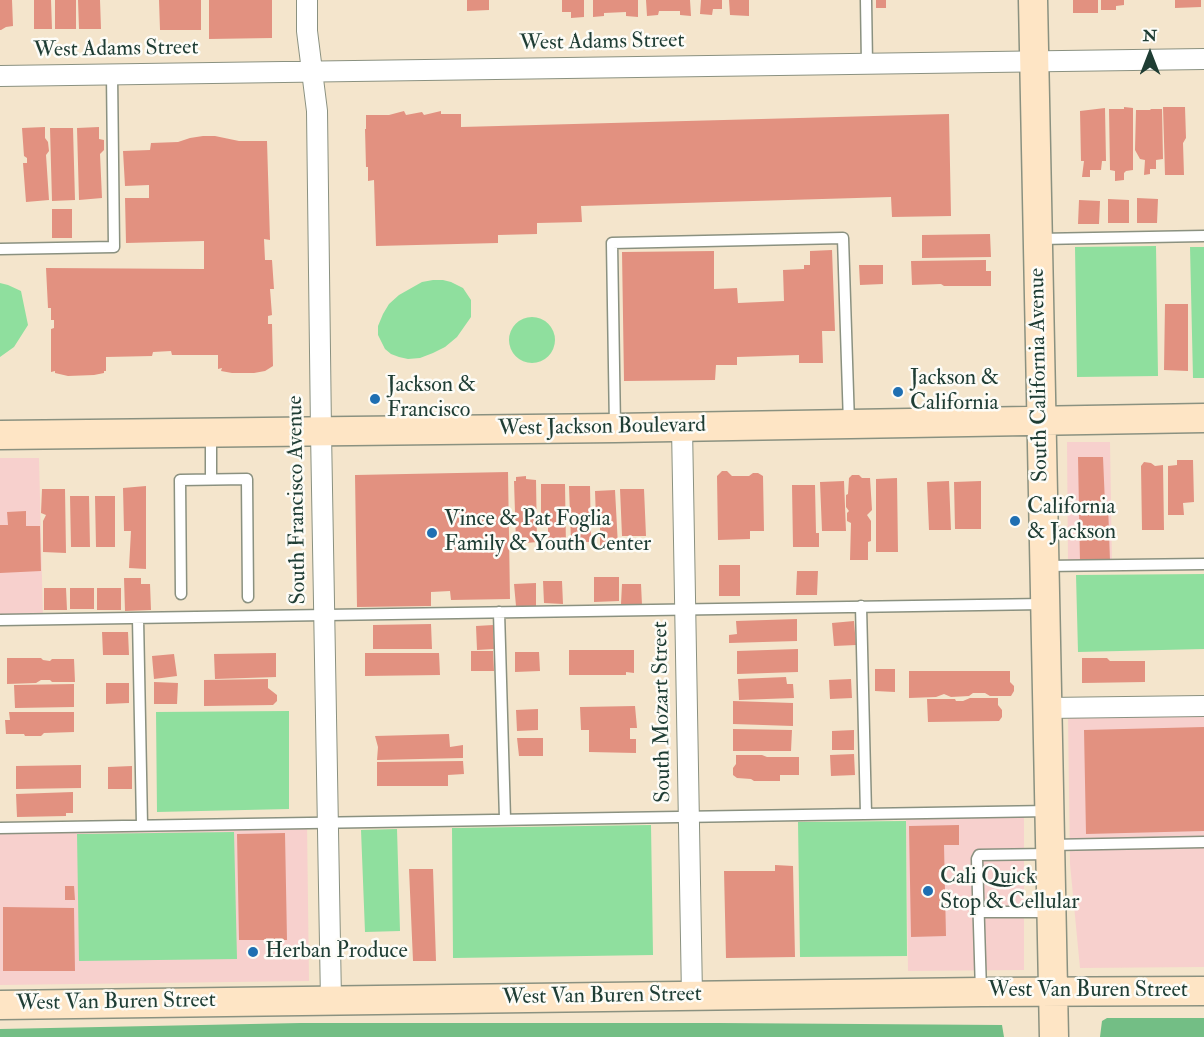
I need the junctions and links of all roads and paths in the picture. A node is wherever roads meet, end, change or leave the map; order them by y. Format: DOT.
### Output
graph roads {
  1 [pos="307,0"];
  2 [pos="866,0"];
  3 [pos="1033,0"];
  4 [pos="1204,59"];
  5 [pos="1034,62"];
  6 [pos="867,64"];
  7 [pos="312,71"];
  8 [pos="112,74"];
  9 [pos="0,76"];
  10 [pos="1204,236"];
  11 [pos="1038,239"];
  12 [pos="0,249"];
  13 [pos="1204,418"];
  14 [pos="1042,420"];
  15 [pos="849,424"];
  16 [pos="682,427"];
  17 [pos="615,428"];
  18 [pos="321,432"];
  19 [pos="211,433"];
  20 [pos="0,435"];
  21 [pos="211,479"];
  22 [pos="1204,564"];
  23 [pos="1044,566"];
  24 [pos="181,594"];
  25 [pos="248,597"];
  26 [pos="1045,604"];
  27 [pos="861,606"];
  28 [pos="685,609"];
  29 [pos="499,612"];
  30 [pos="324,615"];
  31 [pos="138,618"];
  32 [pos="0,620"];
  33 [pos="1204,706"];
  34 [pos="1047,708"];
  35 [pos="1049,811"];
  36 [pos="866,814"];
  37 [pos="689,817"];
  38 [pos="505,819"];
  39 [pos="328,822"];
  40 [pos="142,825"];
  41 [pos="0,828"];
  42 [pos="1204,842"];
  43 [pos="1050,849"];
  44 [pos="979,912"];
  45 [pos="1051,912"];
  46 [pos="1204,991"];
  47 [pos="981,992"];
  48 [pos="1053,992"];
  49 [pos="692,996"];
  50 [pos="331,1001"];
  51 [pos="0,1005"];
  52 [pos="1054,1037"];
  1 -- 7 [label="street, South Francisco Avenue"];
  2 -- 6 [label="lane"];
  3 -- 5 [label="street, South California Avenue"];
  4 -- 5 [label="street, West Adams Street"];
  5 -- 6 [label="street, West Adams Street"];
  5 -- 11 [label="street, South California Avenue"];
  6 -- 7 [label="street, West Adams Street"];
  7 -- 8 [label="street, West Adams Street"];
  7 -- 18 [label="street, South Francisco Avenue"];
  8 -- 9 [label="street, West Adams Street"];
  8 -- 12 [label="lane"];
  10 -- 11 [label="lane"];
  11 -- 14 [label="street, South California Avenue"];
  13 -- 14 [label="street, West Jackson Boulevard"];
  14 -- 15 [label="street, West Jackson Boulevard"];
  14 -- 23 [label="street, South California Avenue"];
  15 -- 16 [label="street, West Jackson Boulevard"];
  15 -- 17 [label="lane"];
  16 -- 17 [label="street, West Jackson Boulevard"];
  16 -- 28 [label="street, South Mozart Street"];
  17 -- 18 [label="street, West Jackson Boulevard"];
  18 -- 19 [label="street, West Jackson Boulevard"];
  18 -- 30 [label="street, South Francisco Avenue"];
  19 -- 20 [label="street, West Jackson Boulevard"];
  19 -- 21 [label="lane"];
  21 -- 24 [label="lane"];
  21 -- 25 [label="lane"];
  22 -- 23 [label="lane"];
  23 -- 26 [label="street, South California Avenue"];
  26 -- 27 [label="lane"];
  26 -- 34 [label="street, South California Avenue"];
  27 -- 28 [label="lane"];
  27 -- 36 [label="lane"];
  28 -- 29 [label="lane"];
  28 -- 37 [label="street, South Mozart Street"];
  29 -- 30 [label="lane"];
  29 -- 38 [label="lane"];
  30 -- 31 [label="lane"];
  30 -- 39 [label="street, South Francisco Avenue"];
  31 -- 32 [label="lane"];
  31 -- 40 [label="lane"];
  33 -- 34 [label="street"];
  34 -- 35 [label="street, South California Avenue"];
  35 -- 36 [label="lane"];
  35 -- 43 [label="street, South California Avenue"];
  36 -- 37 [label="lane"];
  37 -- 38 [label="lane"];
  37 -- 49 [label="street, South Mozart Street"];
  38 -- 39 [label="lane"];
  39 -- 40 [label="lane"];
  39 -- 50 [label="street, South Francisco Avenue"];
  40 -- 41 [label="lane"];
  42 -- 43 [label="lane"];
  43 -- 44 [label="lane"];
  43 -- 45 [label="street, South California Avenue"];
  44 -- 45 [label="lane"];
  44 -- 47 [label="lane"];
  45 -- 48 [label="street, South California Avenue"];
  46 -- 48 [label="street, West Van Buren Street"];
  47 -- 48 [label="street, West Van Buren Street"];
  47 -- 49 [label="street, West Van Buren Street"];
  48 -- 52 [label="street, South California Avenue"];
  49 -- 50 [label="street, West Van Buren Street"];
  50 -- 51 [label="street, West Van Buren Street"];
}
